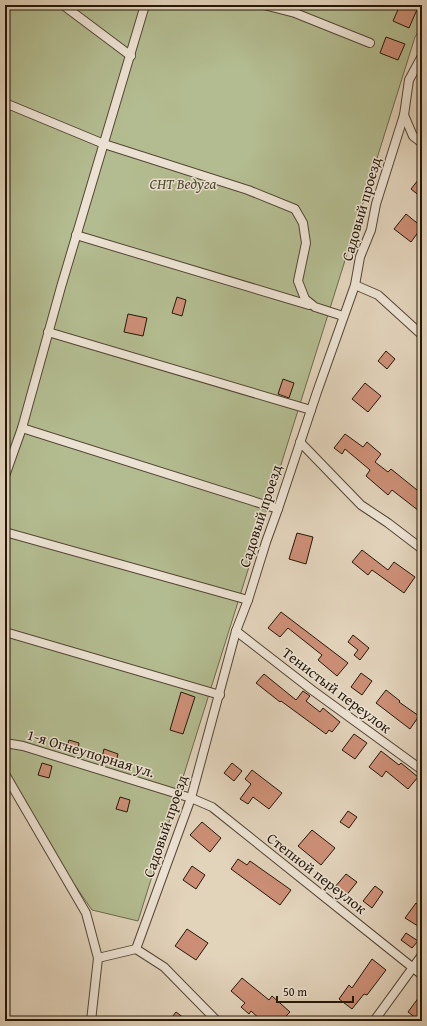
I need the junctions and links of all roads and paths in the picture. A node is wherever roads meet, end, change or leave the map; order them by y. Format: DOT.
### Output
graph roads {
  1 [pos="63,5"];
  2 [pos="145,5"];
  3 [pos="264,5"];
  4 [pos="370,43"];
  5 [pos="130,56"];
  6 [pos="422,56"];
  7 [pos="5,103"];
  8 [pos="404,115"];
  9 [pos="422,143"];
  10 [pos="104,144"];
  11 [pos="76,235"];
  12 [pos="355,285"];
  13 [pos="316,307"];
  14 [pos="343,316"];
  15 [pos="48,332"];
  16 [pos="422,335"];
  17 [pos="311,410"];
  18 [pos="22,428"];
  19 [pos="300,442"];
  20 [pos="5,476"];
  21 [pos="278,509"];
  22 [pos="5,532"];
  23 [pos="422,549"];
  24 [pos="248,600"];
  25 [pos="236,631"];
  26 [pos="5,632"];
  27 [pos="220,695"];
  28 [pos="5,743"];
  29 [pos="422,770"];
  30 [pos="5,774"];
  31 [pos="191,798"];
  32 [pos="136,949"];
  33 [pos="422,955"];
  34 [pos="98,958"];
  35 [pos="413,967"];
  36 [pos="422,975"];
  37 [pos="90,1021"];
  38 [pos="217,1021"];
  39 [pos="374,1021"];
  1 -- 5 [label="street"];
  2 -- 5 [label="street"];
  3 -- 4 [label="street"];
  5 -- 10 [label="street"];
  6 -- 8 [label="street, Садовый проезд"];
  7 -- 10 [label="street"];
  8 -- 9 [label="street"];
  8 -- 12 [label="street, Садовый проезд"];
  10 -- 11 [label="street"];
  10 -- 13 [label="street"];
  11 -- 13 [label="street"];
  11 -- 15 [label="street"];
  12 -- 14 [label="street, Садовый проезд"];
  12 -- 16 [label="street"];
  13 -- 14 [label="street"];
  14 -- 17 [label="street, Садовый проезд"];
  15 -- 17 [label="street"];
  15 -- 18 [label="street"];
  17 -- 19 [label="street, Садовый проезд"];
  18 -- 20 [label="street"];
  18 -- 21 [label="street"];
  19 -- 21 [label="street, Садовый проезд"];
  19 -- 23 [label="street"];
  21 -- 24 [label="street, Садовый проезд"];
  22 -- 24 [label="street"];
  24 -- 25 [label="street, Садовый проезд"];
  25 -- 27 [label="street, Садовый проезд"];
  25 -- 29 [label="street, Тенистый переулок"];
  26 -- 27 [label="street"];
  27 -- 31 [label="street, Садовый проезд"];
  28 -- 31 [label="street, 1-я Огнеупорная ул."];
  30 -- 34 [label="street"];
  31 -- 32 [label="street, Садовый проезд"];
  31 -- 35 [label="street, Степной переулок"];
  32 -- 34 [label="street"];
  32 -- 38 [label="street"];
  33 -- 35 [label="street"];
  34 -- 37 [label="street"];
  35 -- 36 [label="street, Степной переулок"];
  35 -- 39 [label="street"];
}
